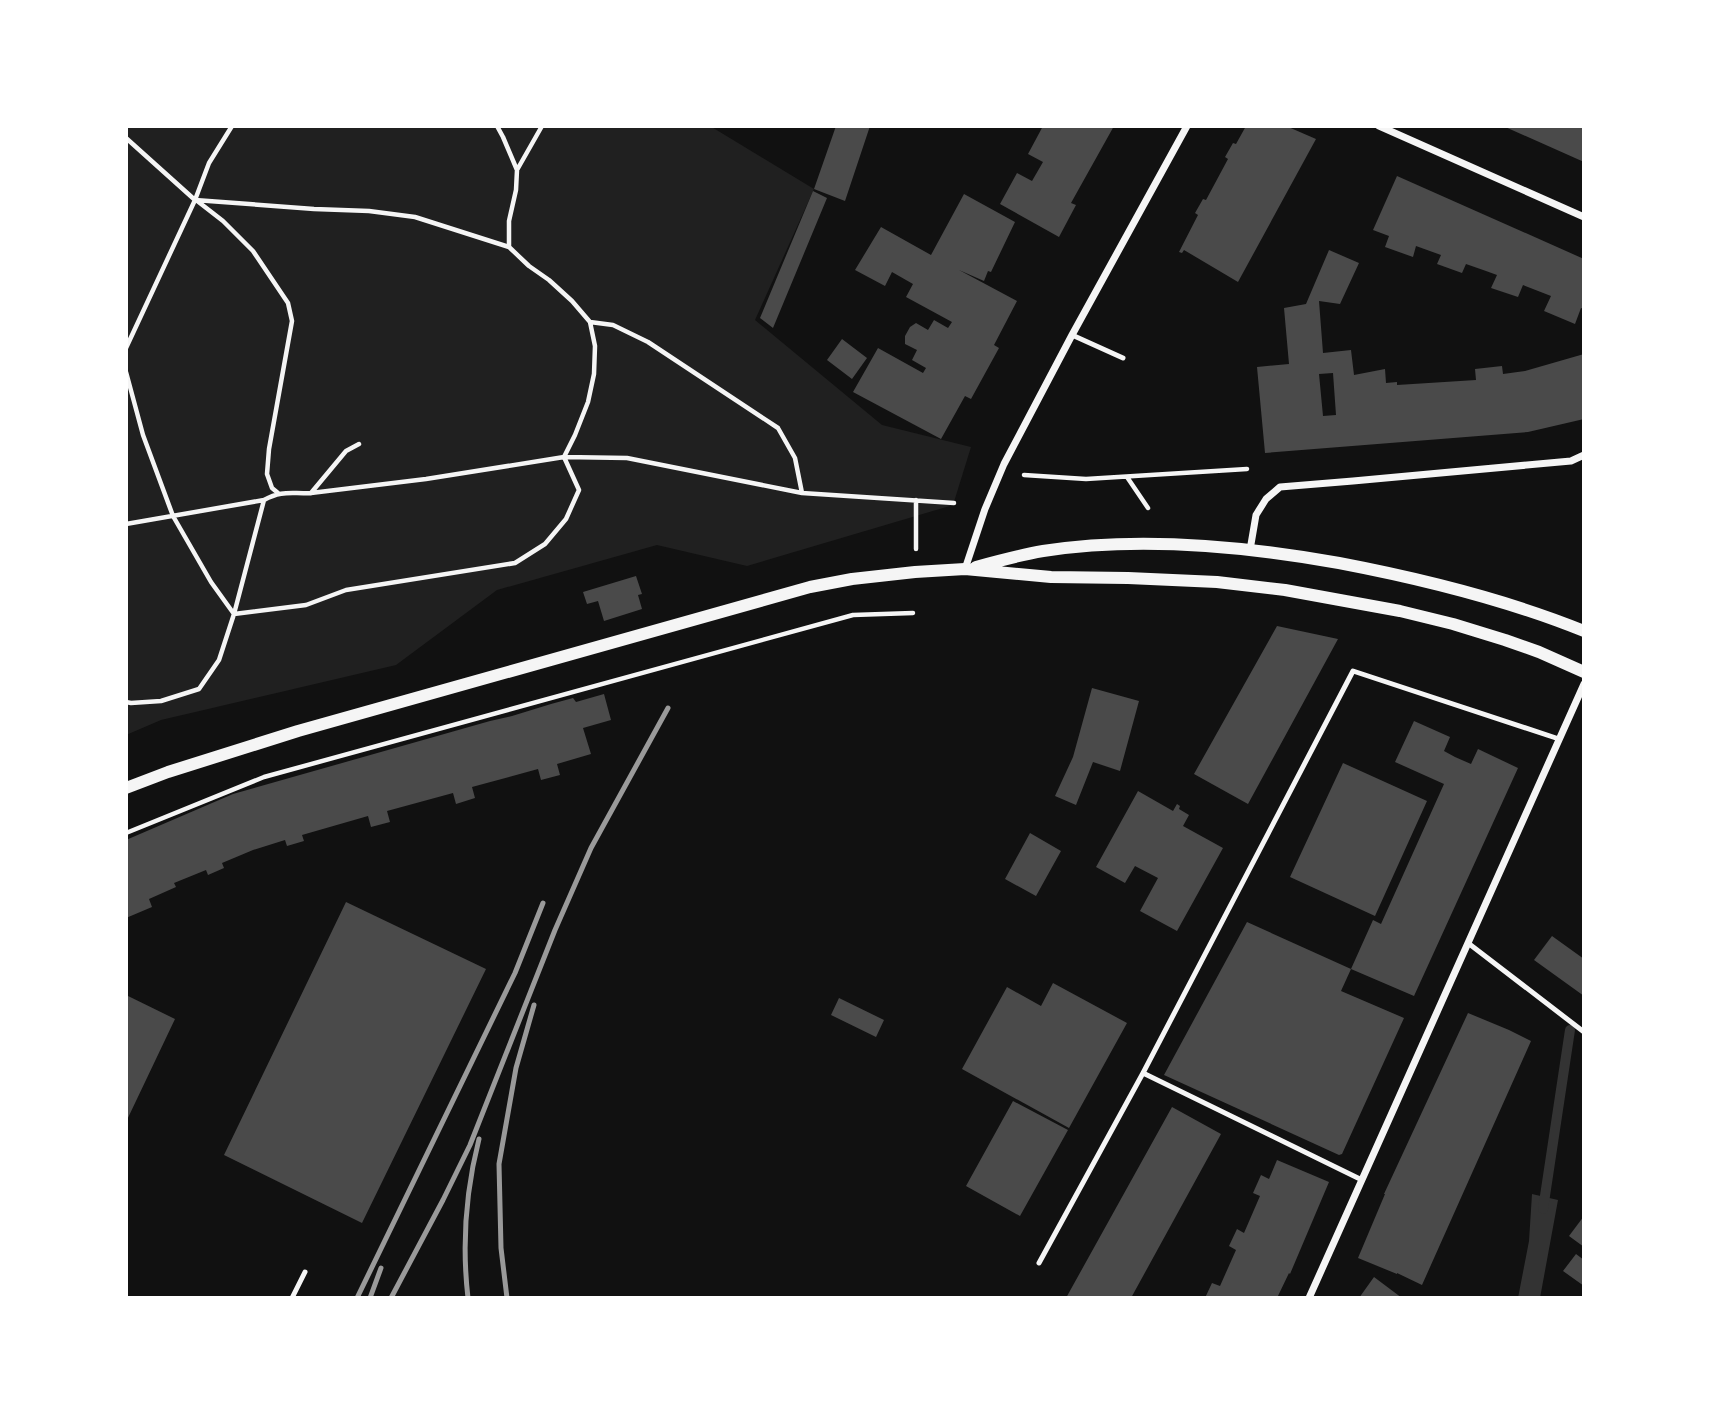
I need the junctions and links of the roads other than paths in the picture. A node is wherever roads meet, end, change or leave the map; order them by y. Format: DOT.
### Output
graph roads {
  1 [pos="1188,126"];
  2 [pos="1379,126"];
  3 [pos="1584,217"];
  4 [pos="1072,335"];
  5 [pos="1123,358"];
  6 [pos="1584,455"];
  7 [pos="1250,550"];
  8 [pos="965,569"];
  9 [pos="1584,631"];
  10 [pos="1584,672"];
  11 [pos="1584,684"];
  12 [pos="1559,739"];
  13 [pos="126,788"];
  14 [pos="1468,943"];
  15 [pos="1584,1032"];
  16 [pos="1143,1073"];
  17 [pos="1362,1180"];
  18 [pos="1039,1263"];
  19 [pos="305,1272"];
  20 [pos="292,1298"];
  21 [pos="1309,1298"];
  1 -- 4 [label="street"];
  2 -- 3 [label="street"];
  4 -- 5 [label="lane"];
  4 -- 8 [label="street"];
  6 -- 7 [label="street"];
  7 -- 8 [label="street"];
  7 -- 9 [label="street"];
  8 -- 10 [label="street"];
  8 -- 13 [label="street"];
  11 -- 12 [label="street"];
  12 -- 14 [label="street"];
  12 -- 16 [label="lane"];
  14 -- 15 [label="lane"];
  14 -- 17 [label="street"];
  16 -- 17 [label="lane"];
  16 -- 18 [label="lane"];
  17 -- 21 [label="street"];
  19 -- 20 [label="lane"];
}
